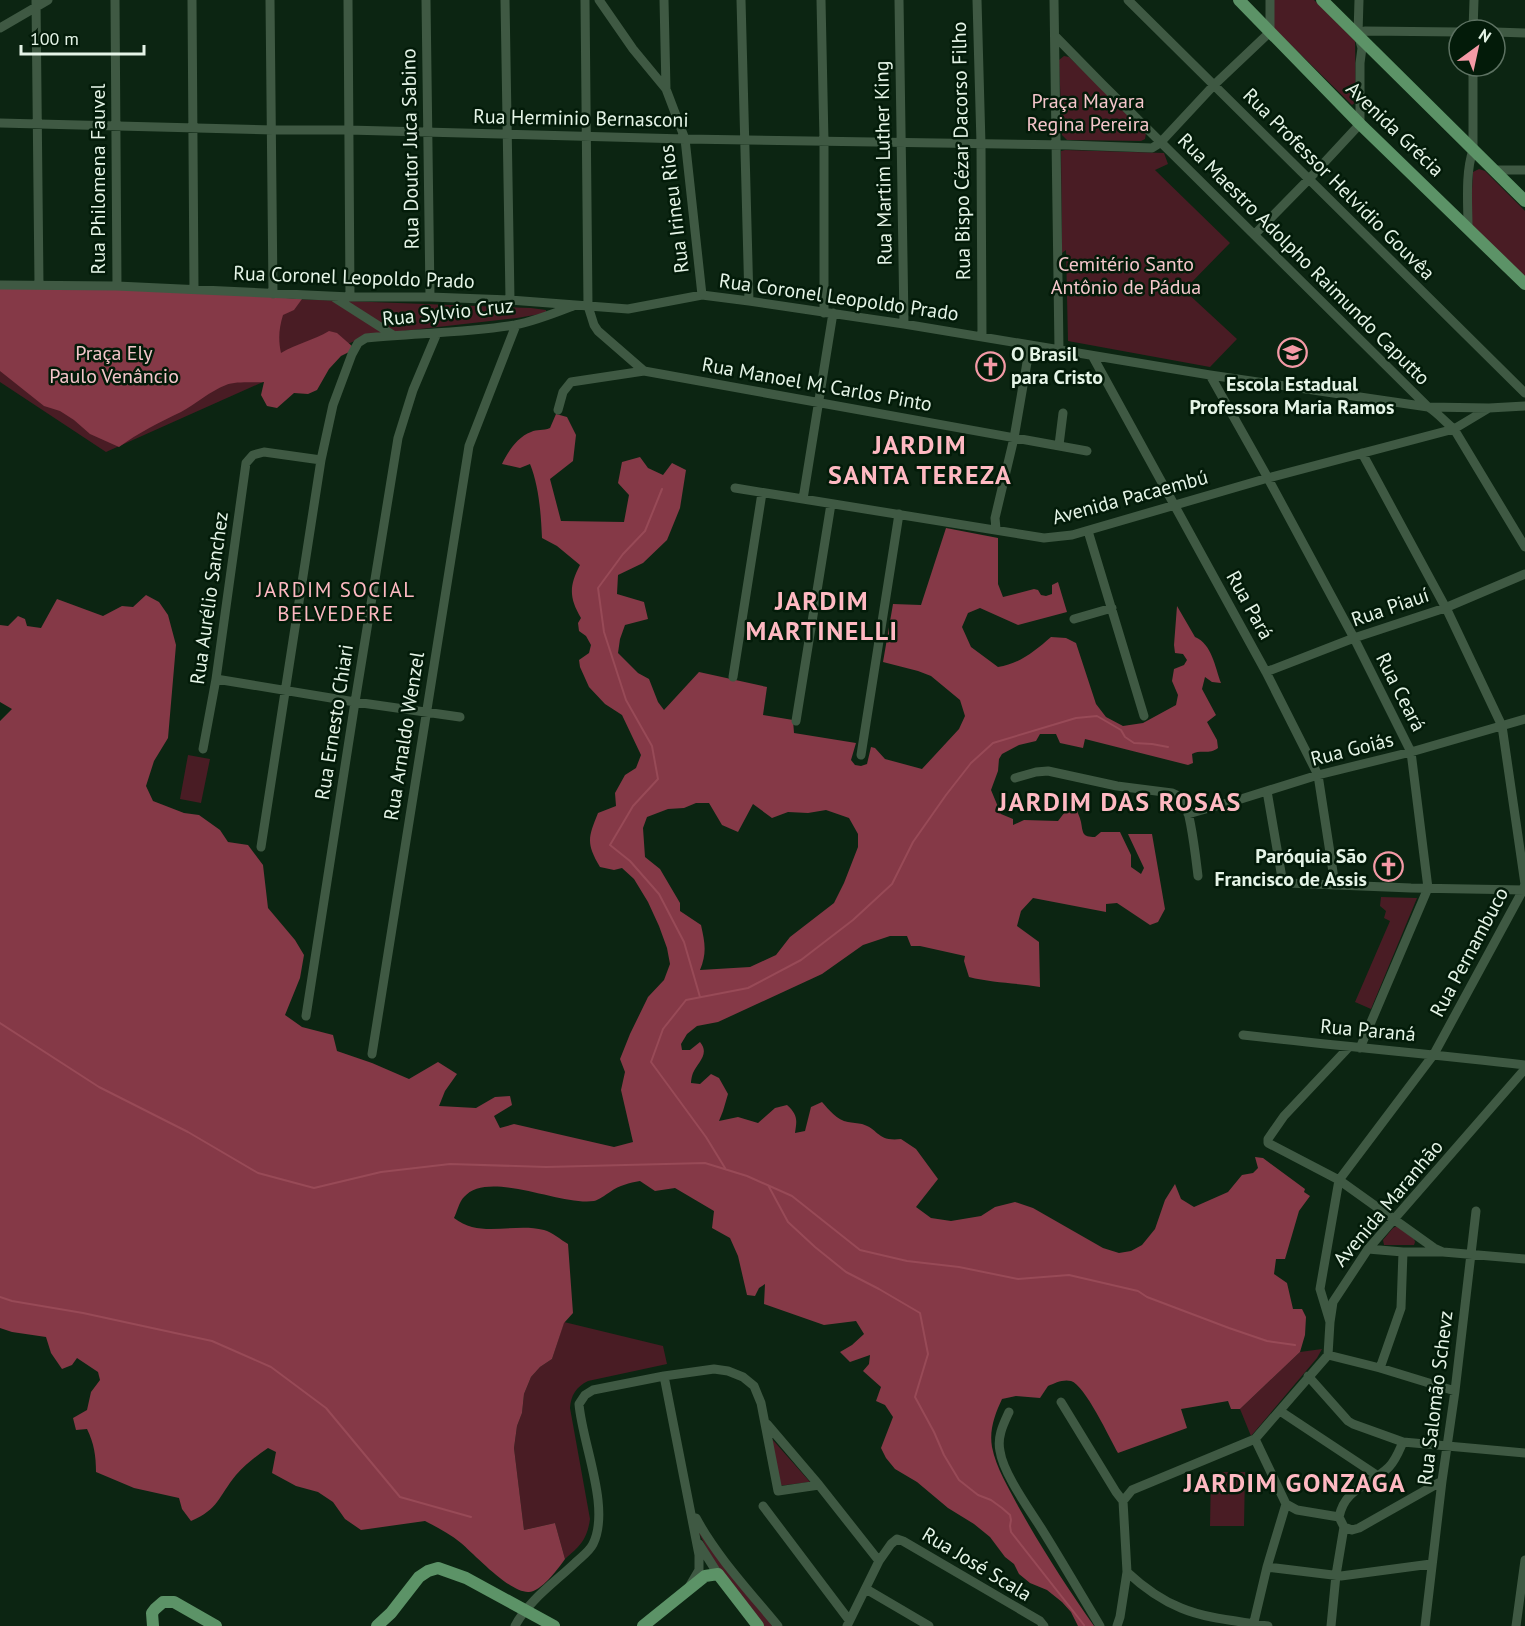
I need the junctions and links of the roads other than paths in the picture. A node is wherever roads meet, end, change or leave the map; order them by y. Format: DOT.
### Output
graph roads {
  1 [pos="48,0"];
  2 [pos="115,0"];
  3 [pos="192,0"];
  4 [pos="270,0"];
  5 [pos="348,0"];
  6 [pos="426,0"];
  7 [pos="505,0"];
  8 [pos="585,0"];
  9 [pos="599,0"];
  10 [pos="664,0"];
  11 [pos="741,0"];
  12 [pos="821,0"];
  13 [pos="899,0"];
  14 [pos="977,0"];
  15 [pos="1054,0"];
  16 [pos="1128,0"];
  17 [pos="1239,0"];
  18 [pos="1270,0"];
  19 [pos="1322,0"];
  20 [pos="1359,0"];
  21 [pos="1474,0"];
  22 [pos="36,4"];
  23 [pos="1473,18"];
  24 [pos="0,28"];
  25 [pos="1270,32"];
  26 [pos="1447,32"];
  27 [pos="1507,32"];
  28 [pos="1525,33"];
  29 [pos="1358,34"];
  30 [pos="1055,36"];
  31 [pos="1473,78"];
  32 [pos="1214,86"];
  33 [pos="666,89"];
  34 [pos="0,123"];
  35 [pos="38,124"];
  36 [pos="1360,124"];
  37 [pos="116,126"];
  38 [pos="193,128"];
  39 [pos="273,130"];
  40 [pos="348,130"];
  41 [pos="429,132"];
  42 [pos="507,134"];
  43 [pos="586,136"];
  44 [pos="685,139"];
  45 [pos="744,139"];
  46 [pos="824,141"];
  47 [pos="901,142"];
  48 [pos="1160,142"];
  49 [pos="981,144"];
  50 [pos="1056,145"];
  51 [pos="1473,150"];
  52 [pos="1494,170"];
  53 [pos="1525,170"];
  54 [pos="1310,179"];
  55 [pos="1525,201"];
  56 [pos="1468,228"];
  57 [pos="1255,234"];
  58 [pos="1525,284"];
  59 [pos="0,285"];
  60 [pos="39,285"];
  61 [pos="117,286"];
  62 [pos="194,289"];
  63 [pos="273,294"];
  64 [pos="702,295"];
  65 [pos="333,297"];
  66 [pos="350,297"];
  67 [pos="430,297"];
  68 [pos="510,300"];
  69 [pos="748,301"];
  70 [pos="575,305"];
  71 [pos="588,306"];
  72 [pos="829,313"];
  73 [pos="904,324"];
  74 [pos="516,325"];
  75 [pos="437,333"];
  76 [pos="393,335"];
  77 [pos="982,337"];
  78 [pos="1030,345"];
  79 [pos="1059,350"];
  80 [pos="1093,357"];
  81 [pos="644,371"];
  82 [pos="1210,375"];
  83 [pos="1525,393"];
  84 [pos="819,403"];
  85 [pos="1525,406"];
  86 [pos="1428,407"];
  87 [pos="1489,408"];
  88 [pos="558,410"];
  89 [pos="1063,413"];
  90 [pos="1454,429"];
  91 [pos="1014,438"];
  92 [pos="1059,445"];
  93 [pos="1087,451"];
  94 [pos="1362,453"];
  95 [pos="321,460"];
  96 [pos="1268,478"];
  97 [pos="735,488"];
  98 [pos="762,492"];
  99 [pos="803,499"];
  100 [pos="831,504"];
  101 [pos="1175,506"];
  102 [pos="899,514"];
  103 [pos="996,529"];
  104 [pos="1088,531"];
  105 [pos="1525,547"];
  106 [pos="1525,574"];
  107 [pos="1112,608"];
  108 [pos="1445,608"];
  109 [pos="1074,619"];
  110 [pos="1354,638"];
  111 [pos="1266,672"];
  112 [pos="733,676"];
  113 [pos="216,679"];
  114 [pos="284,690"];
  115 [pos="355,702"];
  116 [pos="426,712"];
  117 [pos="1144,716"];
  118 [pos="460,717"];
  119 [pos="1525,719"];
  120 [pos="796,721"];
  121 [pos="1502,726"];
  122 [pos="203,749"];
  123 [pos="1411,752"];
  124 [pos="861,755"];
  125 [pos="1318,775"];
  126 [pos="1015,778"];
  127 [pos="1267,791"];
  128 [pos="1188,814"];
  129 [pos="261,847"];
  130 [pos="1198,876"];
  131 [pos="1335,885"];
  132 [pos="1428,888"];
  133 [pos="1524,890"];
  134 [pos="306,1016"];
  135 [pos="1242,1035"];
  136 [pos="1348,1047"];
  137 [pos="1360,1048"];
  138 [pos="372,1054"];
  139 [pos="1434,1054"];
  140 [pos="1525,1067"];
  141 [pos="1340,1180"];
  142 [pos="1476,1211"];
  143 [pos="1394,1220"];
  144 [pos="1368,1250"];
  145 [pos="1402,1252"];
  146 [pos="1443,1252"];
  147 [pos="1471,1254"];
  148 [pos="1525,1259"];
  149 [pos="1330,1322"];
  150 [pos="1328,1355"];
  151 [pos="1380,1368"];
  152 [pos="1308,1376"];
  153 [pos="664,1377"];
  154 [pos="1455,1391"];
  155 [pos="1060,1402"];
  156 [pos="1280,1411"];
  157 [pos="1009,1412"];
  158 [pos="765,1422"];
  159 [pos="1255,1439"];
  160 [pos="1403,1442"];
  161 [pos="1448,1446"];
  162 [pos="1525,1453"];
  163 [pos="1378,1476"];
  164 [pos="1442,1481"];
  165 [pos="819,1485"];
  166 [pos="1123,1501"];
  167 [pos="1286,1504"];
  168 [pos="763,1506"];
  169 [pos="691,1510"];
  170 [pos="1339,1517"];
  171 [pos="1344,1527"];
  172 [pos="697,1542"];
  173 [pos="1525,1560"];
  174 [pos="879,1561"];
  175 [pos="1431,1564"];
  176 [pos="1267,1567"];
  177 [pos="1127,1572"];
  178 [pos="718,1574"];
  179 [pos="1336,1575"];
  180 [pos="689,1587"];
  181 [pos="866,1589"];
  182 [pos="526,1609"];
  183 [pos="848,1623"];
  184 [pos="1253,1625"];
  185 [pos="153,1626"];
  186 [pos="216,1626"];
  187 [pos="377,1626"];
  188 [pos="515,1626"];
  189 [pos="554,1626"];
  190 [pos="643,1626"];
  191 [pos="758,1626"];
  192 [pos="778,1626"];
  193 [pos="929,1626"];
  194 [pos="1044,1626"];
  195 [pos="1100,1626"];
  196 [pos="1117,1626"];
  197 [pos="1268,1626"];
  198 [pos="1331,1626"];
  199 [pos="1425,1626"];
  200 [pos="1516,1626"];
  1 -- 22 [label="street"];
  2 -- 37 [label="street, Rua Philomena Fauvel"];
  3 -- 38 [label="street"];
  4 -- 39 [label="street"];
  5 -- 40 [label="street"];
  6 -- 41 [label="street, Rua Doutor Juca Sabino"];
  7 -- 42 [label="street"];
  8 -- 43 [label="street"];
  9 -- 33 [label="street, Rua Irineu Rios"];
  10 -- 33 [label="street"];
  11 -- 45 [label="street"];
  12 -- 46 [label="street"];
  13 -- 47 [label="street, Rua Martim Luther King"];
  14 -- 49 [label="street, Rua Bispo Cézar Dacorso Filho"];
  15 -- 30 [label="street"];
  16 -- 32 [label="street, Rua Professor Helvidio Gouvêa"];
  17 -- 25 [label="main road, Avenida Grécia"];
  18 -- 25 [label="street"];
  19 -- 29 [label="main road"];
  20 -- 29 [label="street"];
  21 -- 23 [label="street"];
  22 -- 24 [label="street"];
  22 -- 35 [label="street"];
  25 -- 32 [label="street"];
  25 -- 36 [label="main road, Avenida Grécia"];
  26 -- 29 [label="street"];
  27 -- 28 [label="street"];
  29 -- 36 [label="street"];
  29 -- 51 [label="main road"];
  30 -- 48 [label="street, Rua Maestro Adolpho Raimundo Caputto"];
  30 -- 50 [label="street"];
  31 -- 51 [label="street"];
  32 -- 48 [label="street"];
  32 -- 54 [label="street, Rua Professor Helvidio Gouvêa"];
  33 -- 44 [label="street, Rua Irineu Rios"];
  34 -- 35 [label="street, Rua Herminio Bernasconi"];
  35 -- 37 [label="street, Rua Herminio Bernasconi"];
  35 -- 60 [label="street"];
  36 -- 54 [label="street"];
  36 -- 56 [label="main road, Avenida Grécia"];
  37 -- 38 [label="street, Rua Herminio Bernasconi"];
  37 -- 61 [label="street, Rua Philomena Fauvel"];
  38 -- 39 [label="street, Rua Herminio Bernasconi"];
  38 -- 62 [label="street"];
  39 -- 40 [label="street, Rua Herminio Bernasconi"];
  39 -- 63 [label="street"];
  40 -- 41 [label="street, Rua Herminio Bernasconi"];
  40 -- 66 [label="street"];
  41 -- 42 [label="street, Rua Herminio Bernasconi"];
  41 -- 67 [label="street, Rua Doutor Juca Sabino"];
  42 -- 43 [label="street, Rua Herminio Bernasconi"];
  42 -- 68 [label="street"];
  43 -- 44 [label="street, Rua Herminio Bernasconi"];
  43 -- 71 [label="street"];
  44 -- 45 [label="street, Rua Herminio Bernasconi"];
  44 -- 64 [label="street, Rua Irineu Rios"];
  45 -- 46 [label="street, Rua Herminio Bernasconi"];
  45 -- 69 [label="street"];
  46 -- 47 [label="street, Rua Herminio Bernasconi"];
  46 -- 72 [label="street"];
  47 -- 49 [label="street, Rua Herminio Bernasconi"];
  47 -- 73 [label="street, Rua Martim Luther King"];
  48 -- 50 [label="street, Rua Herminio Bernasconi"];
  48 -- 57 [label="street, Rua Maestro Adolpho Raimundo Caputto"];
  49 -- 50 [label="street, Rua Herminio Bernasconi"];
  49 -- 77 [label="street, Rua Bispo Cézar Dacorso Filho"];
  50 -- 79 [label="street"];
  51 -- 52 [label="main road"];
  51 -- 56 [label="street"];
  52 -- 53 [label="street"];
  52 -- 55 [label="main road"];
  54 -- 57 [label="street"];
  54 -- 83 [label="street, Rua Professor Helvidio Gouvêa"];
  56 -- 58 [label="main road, Avenida Grécia"];
  57 -- 86 [label="street, Rua Maestro Adolpho Raimundo Caputto"];
  59 -- 60 [label="street, Rua Coronel Leopoldo Prado"];
  60 -- 61 [label="street, Rua Coronel Leopoldo Prado"];
  61 -- 62 [label="street, Rua Coronel Leopoldo Prado"];
  62 -- 63 [label="street, Rua Coronel Leopoldo Prado"];
  63 -- 65 [label="street, Rua Coronel Leopoldo Prado"];
  64 -- 69 [label="street, Rua Coronel Leopoldo Prado"];
  64 -- 71 [label="street, Rua Coronel Leopoldo Prado"];
  65 -- 66 [label="street, Rua Coronel Leopoldo Prado"];
  65 -- 76 [label="street"];
  66 -- 67 [label="street, Rua Coronel Leopoldo Prado"];
  67 -- 68 [label="street, Rua Coronel Leopoldo Prado"];
  68 -- 70 [label="street, Rua Coronel Leopoldo Prado"];
  69 -- 72 [label="street, Rua Coronel Leopoldo Prado"];
  70 -- 71 [label="street, Rua Coronel Leopoldo Prado"];
  70 -- 74 [label="street, Rua Sylvio Cruz"];
  71 -- 81 [label="street"];
  72 -- 73 [label="street, Rua Coronel Leopoldo Prado"];
  72 -- 84 [label="street"];
  73 -- 77 [label="street, Rua Coronel Leopoldo Prado"];
  74 -- 75 [label="street, Rua Sylvio Cruz"];
  74 -- 116 [label="street, Rua Arnaldo Wenzel"];
  75 -- 76 [label="street, Rua Sylvio Cruz"];
  75 -- 115 [label="street, Rua Ernesto Chiari"];
  76 -- 95 [label="street, Rua Sylvio Cruz"];
  77 -- 78 [label="street, Rua Coronel Leopoldo Prado"];
  78 -- 79 [label="street, Rua Coronel Leopoldo Prado"];
  78 -- 91 [label="street"];
  79 -- 80 [label="street, Rua Coronel Leopoldo Prado"];
  80 -- 82 [label="street, Rua Coronel Leopoldo Prado"];
  80 -- 101 [label="street, Rua Pará"];
  81 -- 84 [label="street, Rua Manoel M. Carlos Pinto"];
  81 -- 88 [label="street, Rua Manoel M. Carlos Pinto"];
  82 -- 86 [label="street, Rua Coronel Leopoldo Prado"];
  82 -- 96 [label="street, Rua Ceará"];
  84 -- 91 [label="street, Rua Manoel M. Carlos Pinto"];
  84 -- 99 [label="street"];
  85 -- 87 [label="street, Rua Coronel Leopoldo Prado"];
  86 -- 87 [label="street, Rua Coronel Leopoldo Prado"];
  86 -- 90 [label="street, Rua Maestro Adolpho Raimundo Caputto"];
  87 -- 90 [label="street, Avenida Pacaembú"];
  89 -- 92 [label="street"];
  90 -- 94 [label="street, Avenida Pacaembú"];
  90 -- 105 [label="street"];
  91 -- 92 [label="street, Rua Manoel M. Carlos Pinto"];
  91 -- 103 [label="street"];
  92 -- 93 [label="street, Rua Manoel M. Carlos Pinto"];
  94 -- 96 [label="street, Avenida Pacaembú"];
  94 -- 108 [label="street, Rua Pernambuco"];
  95 -- 113 [label="street, Rua Aurélio Sanchez"];
  95 -- 114 [label="street"];
  96 -- 101 [label="street, Avenida Pacaembú"];
  96 -- 110 [label="street, Rua Ceará"];
  97 -- 98 [label="street, Avenida Pacaembú"];
  98 -- 99 [label="street, Avenida Pacaembú"];
  98 -- 112 [label="street"];
  99 -- 100 [label="street, Avenida Pacaembú"];
  100 -- 102 [label="street, Avenida Pacaembú"];
  100 -- 120 [label="street"];
  101 -- 104 [label="street, Avenida Pacaembú"];
  101 -- 111 [label="street, Rua Pará"];
  102 -- 103 [label="street, Avenida Pacaembú"];
  102 -- 124 [label="street"];
  103 -- 104 [label="street, Avenida Pacaembú"];
  104 -- 107 [label="street"];
  106 -- 108 [label="street, Rua Piauí"];
  107 -- 109 [label="street"];
  107 -- 117 [label="street"];
  108 -- 110 [label="street, Rua Piauí"];
  108 -- 121 [label="street, Rua Pernambuco"];
  110 -- 111 [label="street, Rua Piauí"];
  110 -- 123 [label="street, Rua Ceará"];
  111 -- 125 [label="street, Rua Pará"];
  113 -- 114 [label="street"];
  113 -- 122 [label="street, Rua Aurélio Sanchez"];
  114 -- 115 [label="street"];
  114 -- 129 [label="street"];
  115 -- 116 [label="street"];
  115 -- 134 [label="street, Rua Ernesto Chiari"];
  116 -- 118 [label="street"];
  116 -- 138 [label="street, Rua Arnaldo Wenzel"];
  119 -- 121 [label="street, Rua Goiás"];
  121 -- 123 [label="street, Rua Goiás"];
  121 -- 133 [label="street, Rua Pernambuco"];
  123 -- 125 [label="street, Rua Goiás"];
  123 -- 132 [label="street, Rua Ceará"];
  125 -- 127 [label="street, Rua Goiás"];
  125 -- 131 [label="street, Rua Pará"];
  126 -- 128 [label="street"];
  127 -- 128 [label="street, Rua Goiás"];
  127 -- 131 [label="street"];
  128 -- 130 [label="street"];
  131 -- 132 [label="street"];
  132 -- 133 [label="street"];
  132 -- 137 [label="street"];
  133 -- 139 [label="street, Rua Pernambuco"];
  135 -- 136 [label="street, Rua Paraná"];
  136 -- 137 [label="street, Rua Paraná"];
  136 -- 141 [label="street"];
  137 -- 139 [label="street, Rua Paraná"];
  139 -- 140 [label="street, Rua Paraná"];
  139 -- 141 [label="street, Rua Pernambuco"];
  140 -- 143 [label="street, Avenida Maranhão"];
  141 -- 143 [label="street"];
  141 -- 149 [label="street, Rua Pernambuco"];
  142 -- 147 [label="street, Rua Salomão Schevz"];
  143 -- 144 [label="street, Avenida Maranhão"];
  143 -- 146 [label="street"];
  144 -- 145 [label="street"];
  144 -- 149 [label="street, Avenida Maranhão"];
  145 -- 146 [label="street"];
  145 -- 151 [label="street"];
  146 -- 147 [label="street"];
  147 -- 148 [label="street"];
  147 -- 154 [label="street, Rua Salomão Schevz"];
  149 -- 150 [label="street, Avenida Maranhão"];
  150 -- 151 [label="street"];
  150 -- 152 [label="street"];
  151 -- 154 [label="street"];
  152 -- 156 [label="street"];
  152 -- 160 [label="street"];
  153 -- 158 [label="street"];
  153 -- 169 [label="street"];
  153 -- 182 [label="street"];
  154 -- 161 [label="street, Rua Salomão Schevz"];
  155 -- 166 [label="street"];
  156 -- 159 [label="street"];
  156 -- 163 [label="street"];
  157 -- 195 [label="street"];
  158 -- 165 [label="street"];
  158 -- 165 [label="street"];
  159 -- 166 [label="street"];
  159 -- 167 [label="street"];
  160 -- 161 [label="street"];
  160 -- 163 [label="street"];
  161 -- 162 [label="street"];
  161 -- 164 [label="street, Rua Salomão Schevz"];
  163 -- 170 [label="street"];
  164 -- 171 [label="street"];
  164 -- 175 [label="street, Rua Salomão Schevz"];
  165 -- 174 [label="street"];
  166 -- 177 [label="street"];
  167 -- 170 [label="street"];
  167 -- 176 [label="street"];
  168 -- 183 [label="street"];
  169 -- 172 [label="street"];
  169 -- 192 [label="street"];
  170 -- 171 [label="street"];
  171 -- 179 [label="street"];
  172 -- 178 [label="street"];
  172 -- 180 [label="street"];
  173 -- 200 [label="street"];
  174 -- 181 [label="street"];
  174 -- 194 [label="street, Rua José Scala"];
  175 -- 179 [label="street"];
  175 -- 199 [label="street, Rua Salomão Schevz"];
  176 -- 179 [label="street"];
  176 -- 184 [label="street"];
  177 -- 184 [label="street"];
  177 -- 196 [label="street"];
  178 -- 180 [label="main road"];
  178 -- 191 [label="main road"];
  179 -- 198 [label="street"];
  180 -- 190 [label="main road"];
  181 -- 183 [label="street"];
  181 -- 193 [label="street"];
  182 -- 187 [label="main road"];
  182 -- 188 [label="street"];
  182 -- 189 [label="main road"];
  184 -- 197 [label="street"];
  185 -- 186 [label="main road"];
}
